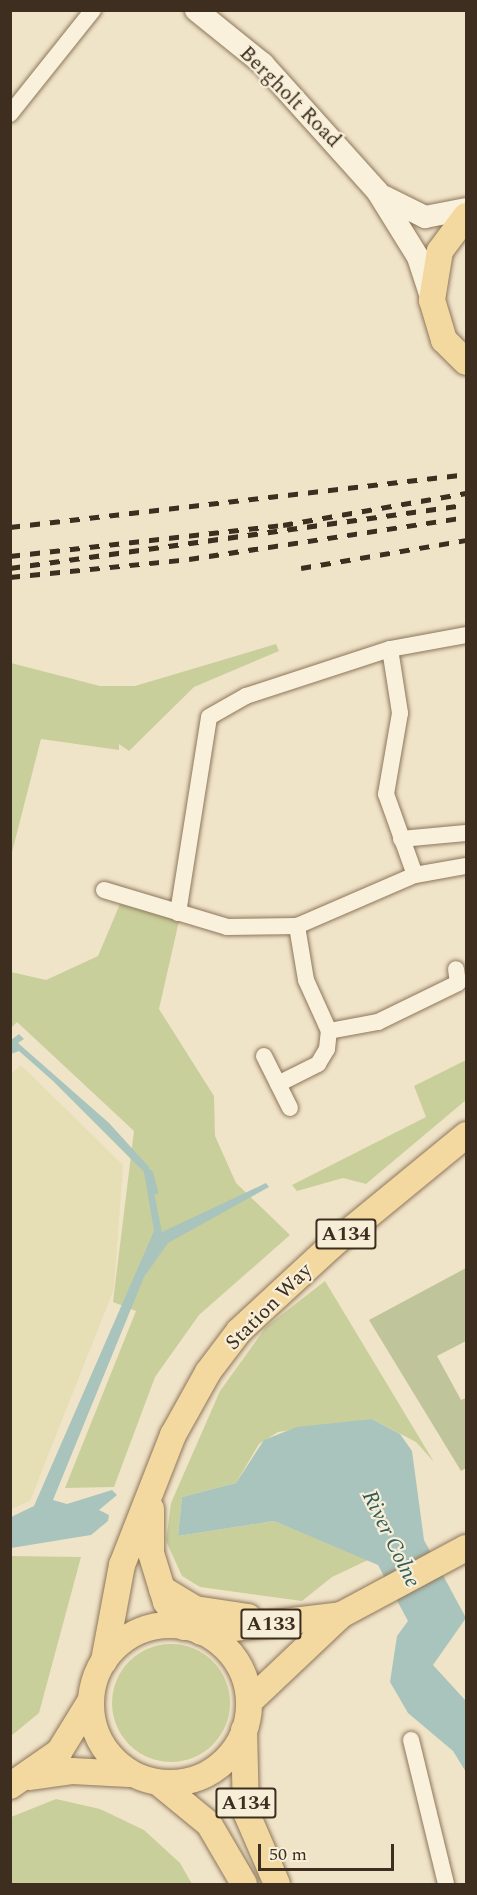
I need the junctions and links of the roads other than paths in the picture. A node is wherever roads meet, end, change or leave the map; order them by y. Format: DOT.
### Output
graph roads {
  1 [pos="93,10"];
  2 [pos="196,10"];
  3 [pos="10,114"];
  4 [pos="377,191"];
  5 [pos="466,209"];
  6 [pos="466,216"];
  7 [pos="432,300"];
  8 [pos="466,362"];
  9 [pos="466,634"];
  10 [pos="390,649"];
  11 [pos="466,833"];
  12 [pos="401,839"];
  13 [pos="466,866"];
  14 [pos="415,875"];
  15 [pos="104,890"];
  16 [pos="178,913"];
  17 [pos="297,926"];
  18 [pos="456,969"];
  19 [pos="329,1030"];
  20 [pos="264,1056"];
  21 [pos="278,1084"];
  22 [pos="290,1108"];
  23 [pos="466,1135"];
  24 [pos="151,1496"];
  25 [pos="466,1548"];
  26 [pos="160,1586"];
  27 [pos="341,1616"];
  28 [pos="280,1621"];
  29 [pos="193,1629"];
  30 [pos="299,1652"];
  31 [pos="104,1662"];
  32 [pos="91,1700"];
  33 [pos="249,1702"];
  34 [pos="244,1730"];
  35 [pos="411,1740"];
  36 [pos="245,1770"];
  37 [pos="129,1774"];
  38 [pos="20,1781"];
  39 [pos="159,1783"];
  40 [pos="244,1884"];
  41 [pos="277,1884"];
  42 [pos="447,1884"];
  1 -- 3 [label="street"];
  2 -- 4 [label="main road, Bergholt Road"];
  4 -- 5 [label="main road, Bergholt Road"];
  4 -- 7 [label="main road, Bergholt Road"];
  6 -- 7 [label="main road"];
  7 -- 8 [label="main road"];
  9 -- 10 [label="street"];
  10 -- 12 [label="street"];
  10 -- 16 [label="street"];
  11 -- 12 [label="street"];
  12 -- 14 [label="street"];
  13 -- 14 [label="street"];
  14 -- 17 [label="street"];
  15 -- 16 [label="street"];
  16 -- 17 [label="street"];
  17 -- 19 [label="street"];
  18 -- 19 [label="street"];
  19 -- 21 [label="street"];
  20 -- 21 [label="street"];
  21 -- 22 [label="street"];
  23 -- 24 [label="main road, Station Way / A134"];
  24 -- 26 [label="main road, Station Way / A134"];
  24 -- 31 [label="main road, Station Way / A134"];
  25 -- 27 [label="main road, A133"];
  26 -- 28 [label="main road"];
  26 -- 29 [label="main road, Station Way / A134"];
  27 -- 28 [label="main road, A133"];
  27 -- 30 [label="main road, A133"];
  28 -- 29 [label="main road, A133"];
  29 -- 31 [label="main road"];
  29 -- 33 [label="main road, A134"];
  30 -- 33 [label="main road, A133"];
  30 -- 36 [label="main road"];
  31 -- 32 [label="main road, A134"];
  32 -- 37 [label="main road"];
  32 -- 38 [label="main road"];
  33 -- 34 [label="main road, A134"];
  34 -- 36 [label="main road, A134"];
  34 -- 39 [label="main road, A134"];
  35 -- 42 [label="street"];
  36 -- 41 [label="main road, A134"];
  37 -- 38 [label="main road"];
  37 -- 39 [label="main road, A134"];
  39 -- 40 [label="main road, A134"];
}
